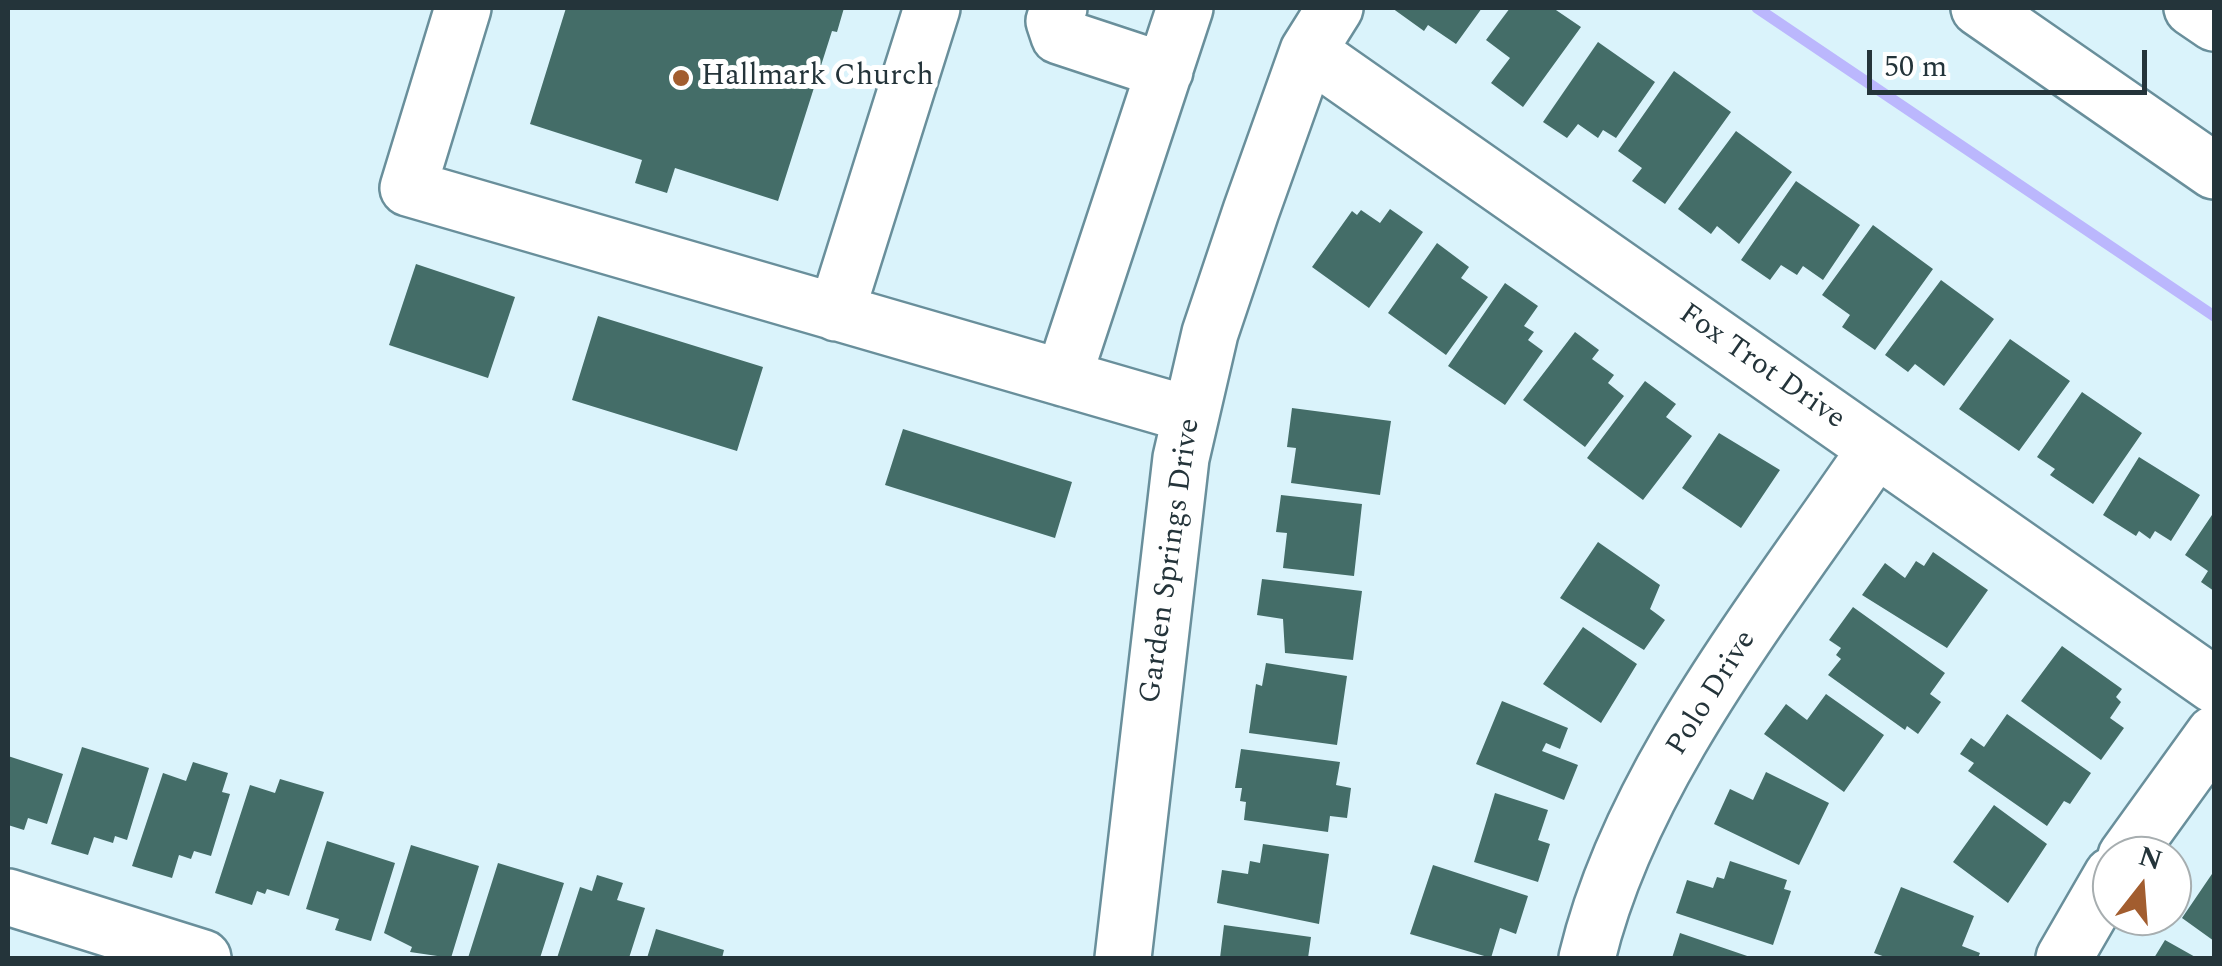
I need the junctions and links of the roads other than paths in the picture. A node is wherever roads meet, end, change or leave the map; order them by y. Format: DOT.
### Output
graph roads {
  1 [pos="463,8"];
  2 [pos="932,8"];
  3 [pos="1059,8"];
  4 [pos="1185,8"];
  5 [pos="1979,8"];
  6 [pos="2192,8"];
  7 [pos="2214,23"];
  8 [pos="1322,29"];
  9 [pos="1164,71"];
  10 [pos="2214,171"];
  11 [pos="836,313"];
  12 [pos="1062,378"];
  13 [pos="1191,415"];
  14 [pos="1876,448"];
  15 [pos="2214,685"];
  16 [pos="2214,734"];
  17 [pos="2140,836"];
  18 [pos="8,897"];
  19 [pos="2092,910"];
  20 [pos="203,958"];
  21 [pos="1123,958"];
  22 [pos="1587,958"];
  23 [pos="2064,958"];
  1 -- 11 [label="street"];
  2 -- 11 [label="street"];
  3 -- 9 [label="street"];
  4 -- 9 [label="street"];
  5 -- 10 [label="street"];
  6 -- 7 [label="street"];
  8 -- 13 [label="street, Garden Springs Drive"];
  8 -- 14 [label="street, Fox Trot Drive"];
  9 -- 12 [label="street"];
  11 -- 12 [label="street"];
  12 -- 13 [label="street"];
  13 -- 21 [label="street, Garden Springs Drive"];
  14 -- 15 [label="street, Fox Trot Drive"];
  14 -- 22 [label="street, Polo Drive"];
  16 -- 17 [label="street"];
  18 -- 20 [label="street"];
  19 -- 23 [label="street"];
}
